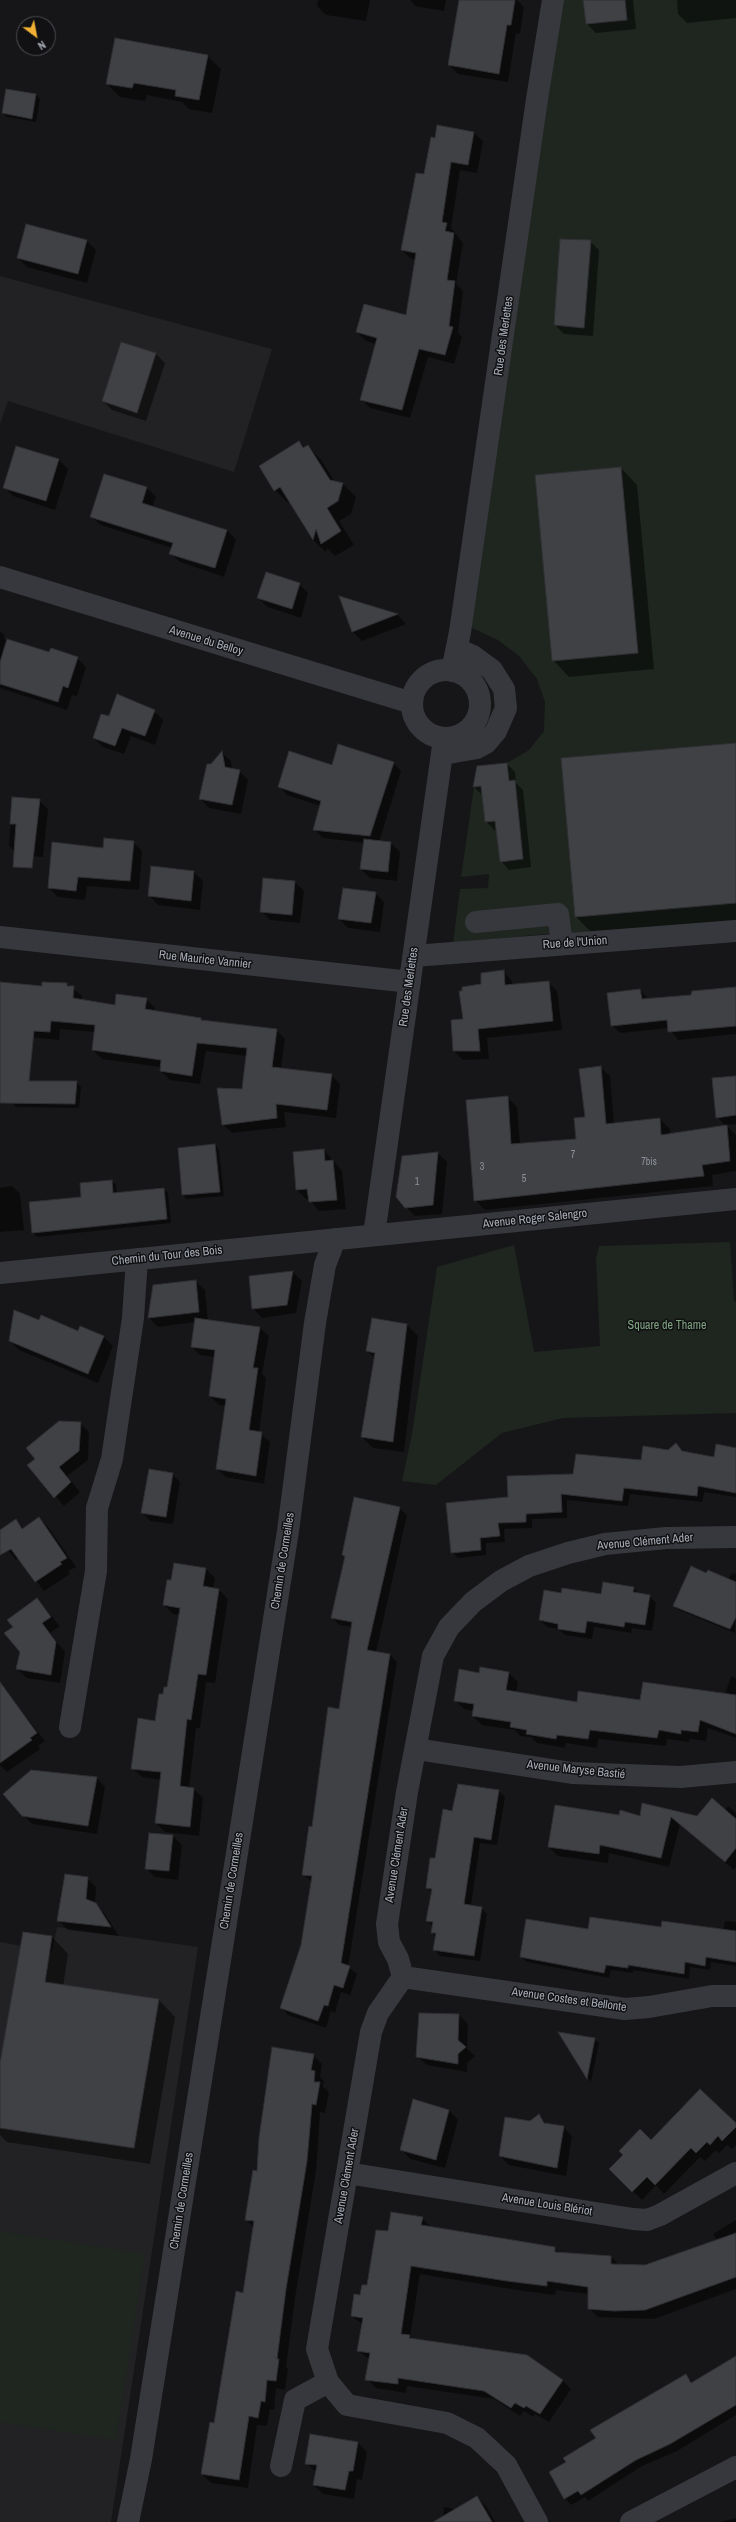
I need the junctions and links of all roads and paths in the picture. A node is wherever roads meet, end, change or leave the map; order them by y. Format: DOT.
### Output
graph roads {
  1 [pos="553,0"];
  2 [pos="0,577"];
  3 [pos="457,649"];
  4 [pos="452,671"];
  5 [pos="412,703"];
  6 [pos="443,746"];
  7 [pos="476,922"];
  8 [pos="736,931"];
  9 [pos="0,937"];
  10 [pos="562,944"];
  11 [pos="414,956"];
  12 [pos="410,982"];
  13 [pos="736,1199"];
  14 [pos="374,1235"];
  15 [pos="335,1240"];
  16 [pos="137,1259"];
  17 [pos="0,1273"];
  18 [pos="736,1537"];
  19 [pos="70,1727"];
  20 [pos="416,1748"];
  21 [pos="736,1772"];
  22 [pos="403,1977"];
  23 [pos="736,1996"];
  24 [pos="347,2173"];
  25 [pos="736,2173"];
  26 [pos="328,2382"];
  27 [pos="281,2466"];
  28 [pos="736,2467"];
  29 [pos="128,2522"];
  30 [pos="537,2522"];
  31 [pos="632,2522"];
  1 -- 3 [label="street, Rue des Merlettes"];
  2 -- 5 [label="street, Avenue du Belloy"];
  3 -- 4 [label="street, Rue des Merlettes"];
  3 -- 6 [label="street"];
  4 -- 5 [label="street"];
  4 -- 6 [label="street"];
  5 -- 6 [label="street"];
  6 -- 11 [label="street, Rue des Merlettes"];
  7 -- 10 [label="street"];
  8 -- 10 [label="street, Rue de l'Union"];
  9 -- 12 [label="street, Rue Maurice Vannier"];
  10 -- 11 [label="street, Rue de l'Union"];
  11 -- 12 [label="street, Rue des Merlettes"];
  12 -- 14 [label="street, Rue des Merlettes"];
  13 -- 14 [label="street, Avenue Roger Salengro"];
  14 -- 15 [label="street, Avenue Roger Salengro"];
  15 -- 16 [label="street, Chemin du Tour des Bois"];
  15 -- 29 [label="street, Chemin de Cormeilles"];
  16 -- 17 [label="street, Chemin du Tour des Bois"];
  16 -- 19 [label="street"];
  18 -- 20 [label="street, Avenue Clément Ader"];
  20 -- 21 [label="street, Avenue Maryse Bastié"];
  20 -- 22 [label="street, Avenue Clément Ader"];
  22 -- 23 [label="street, Avenue Costes et Bellonte"];
  22 -- 24 [label="street, Avenue Clément Ader"];
  24 -- 25 [label="street, Avenue Louis Blériot"];
  24 -- 26 [label="street, Avenue Clément Ader"];
  26 -- 27 [label="street"];
  26 -- 30 [label="street, Avenue Clément Ader"];
  28 -- 31 [label="street"];
}
